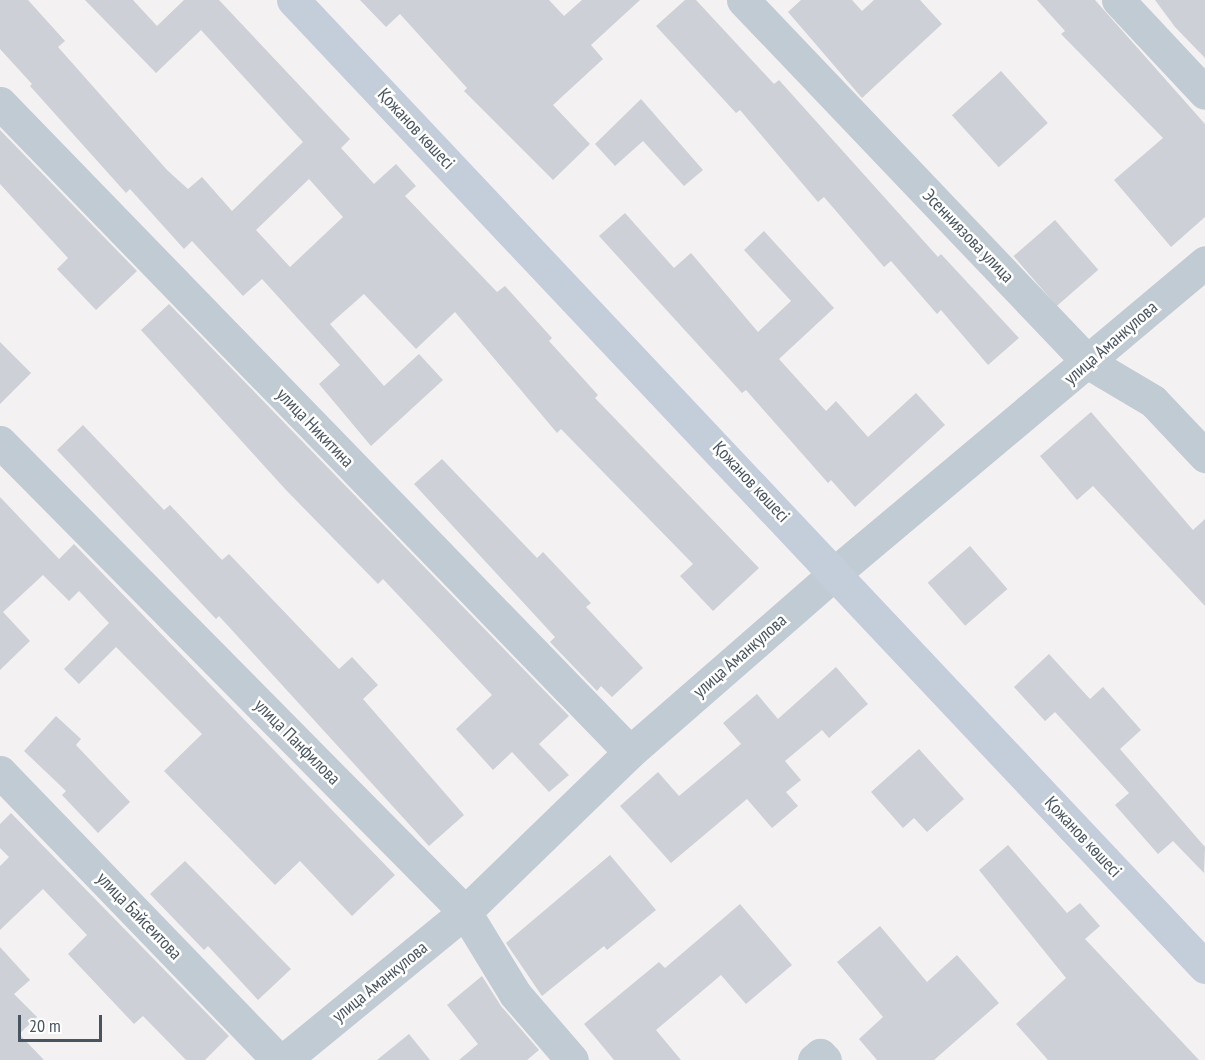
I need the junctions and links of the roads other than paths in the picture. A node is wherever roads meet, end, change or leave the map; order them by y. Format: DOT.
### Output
graph roads {
  1 [pos="293,0"];
  2 [pos="743,0"];
  3 [pos="1118,0"];
  4 [pos="1205,93"];
  5 [pos="0,103"];
  6 [pos="1205,262"];
  7 [pos="1089,363"];
  8 [pos="0,442"];
  9 [pos="1205,456"];
  10 [pos="836,572"];
  11 [pos="630,752"];
  12 [pos="0,772"];
  13 [pos="465,912"];
  14 [pos="1205,967"];
  15 [pos="278,1060"];
  16 [pos="284,1060"];
  17 [pos="572,1060"];
  18 [pos="814,1060"];
  19 [pos="825,1060"];
  1 -- 10 [label="main road, Қожанов көшесі"];
  2 -- 7 [label="street, Эсенниязова улица"];
  3 -- 4 [label="street"];
  5 -- 11 [label="street, улица Никитина"];
  6 -- 7 [label="street, улица Аманкулова"];
  7 -- 9 [label="street, Эсенниязова улица"];
  7 -- 10 [label="street, улица Аманкулова"];
  8 -- 13 [label="street, улица Панфилова"];
  10 -- 11 [label="street, улица Аманкулова"];
  10 -- 14 [label="main road, Қожанов көшесі"];
  11 -- 13 [label="street, улица Аманкулова"];
  12 -- 15 [label="street, улица Байсеитова"];
  13 -- 16 [label="street, улица Аманкулова"];
  13 -- 17 [label="street, улица Панфилова"];
  18 -- 19 [label="street"];
}
